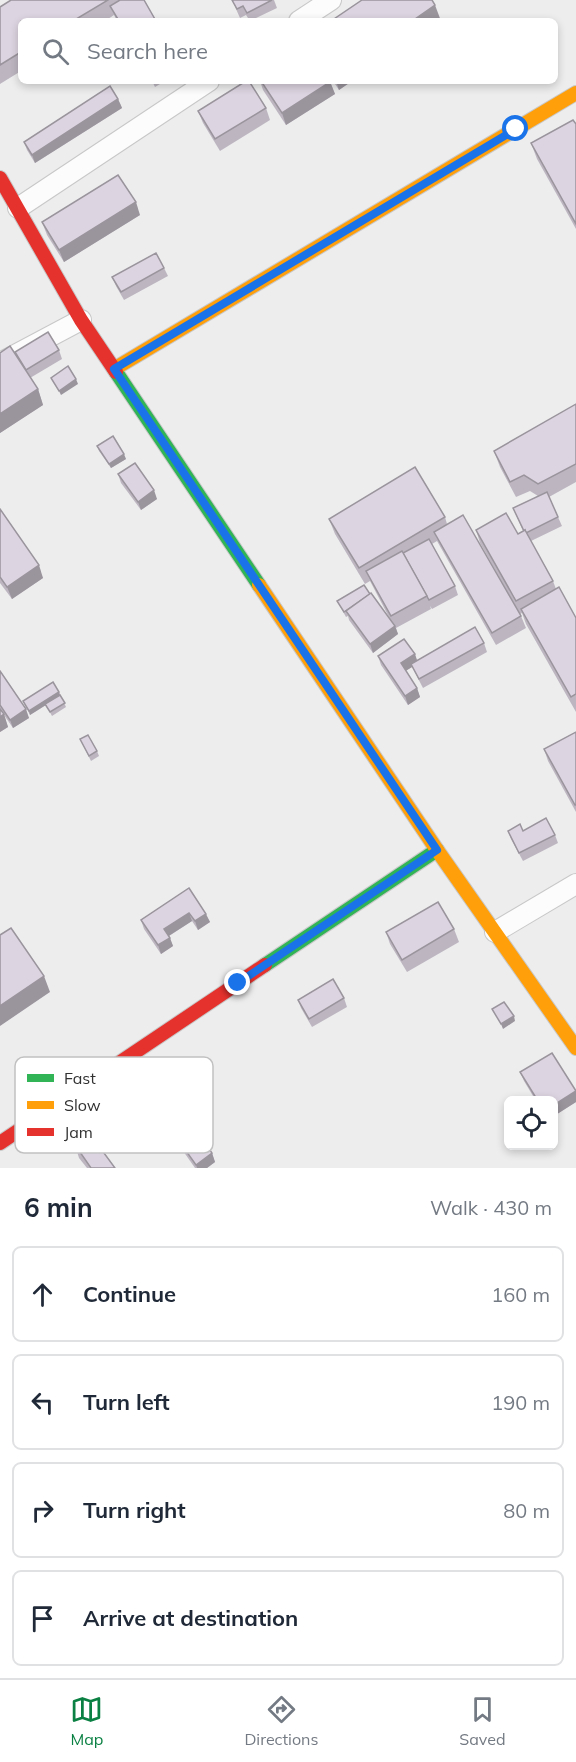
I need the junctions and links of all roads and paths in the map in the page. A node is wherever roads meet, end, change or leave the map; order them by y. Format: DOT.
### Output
graph roads {
  1 [pos="331,0"];
  2 [pos="304,18"];
  3 [pos="204,84"];
  4 [pos="576,93"];
  5 [pos="0,178"];
  6 [pos="18,208"];
  7 [pos="81,320"];
  8 [pos="0,363"];
  9 [pos="114,369"];
  10 [pos="437,850"];
  11 [pos="576,884"];
  12 [pos="495,932"];
  13 [pos="576,1048"];
  14 [pos="128,1057"];
  15 [pos="15,1133"];
  16 [pos="0,1143"];
  1 -- 2 [label="street"];
  3 -- 6 [label="street"];
  4 -- 9 [label="street"];
  5 -- 6 [label="street"];
  6 -- 7 [label="street"];
  7 -- 8 [label="street"];
  7 -- 9 [label="street"];
  9 -- 10 [label="street"];
  10 -- 12 [label="street"];
  10 -- 14 [label="street"];
  11 -- 12 [label="street"];
  12 -- 13 [label="street"];
  15 -- 16 [label="street"];
}
